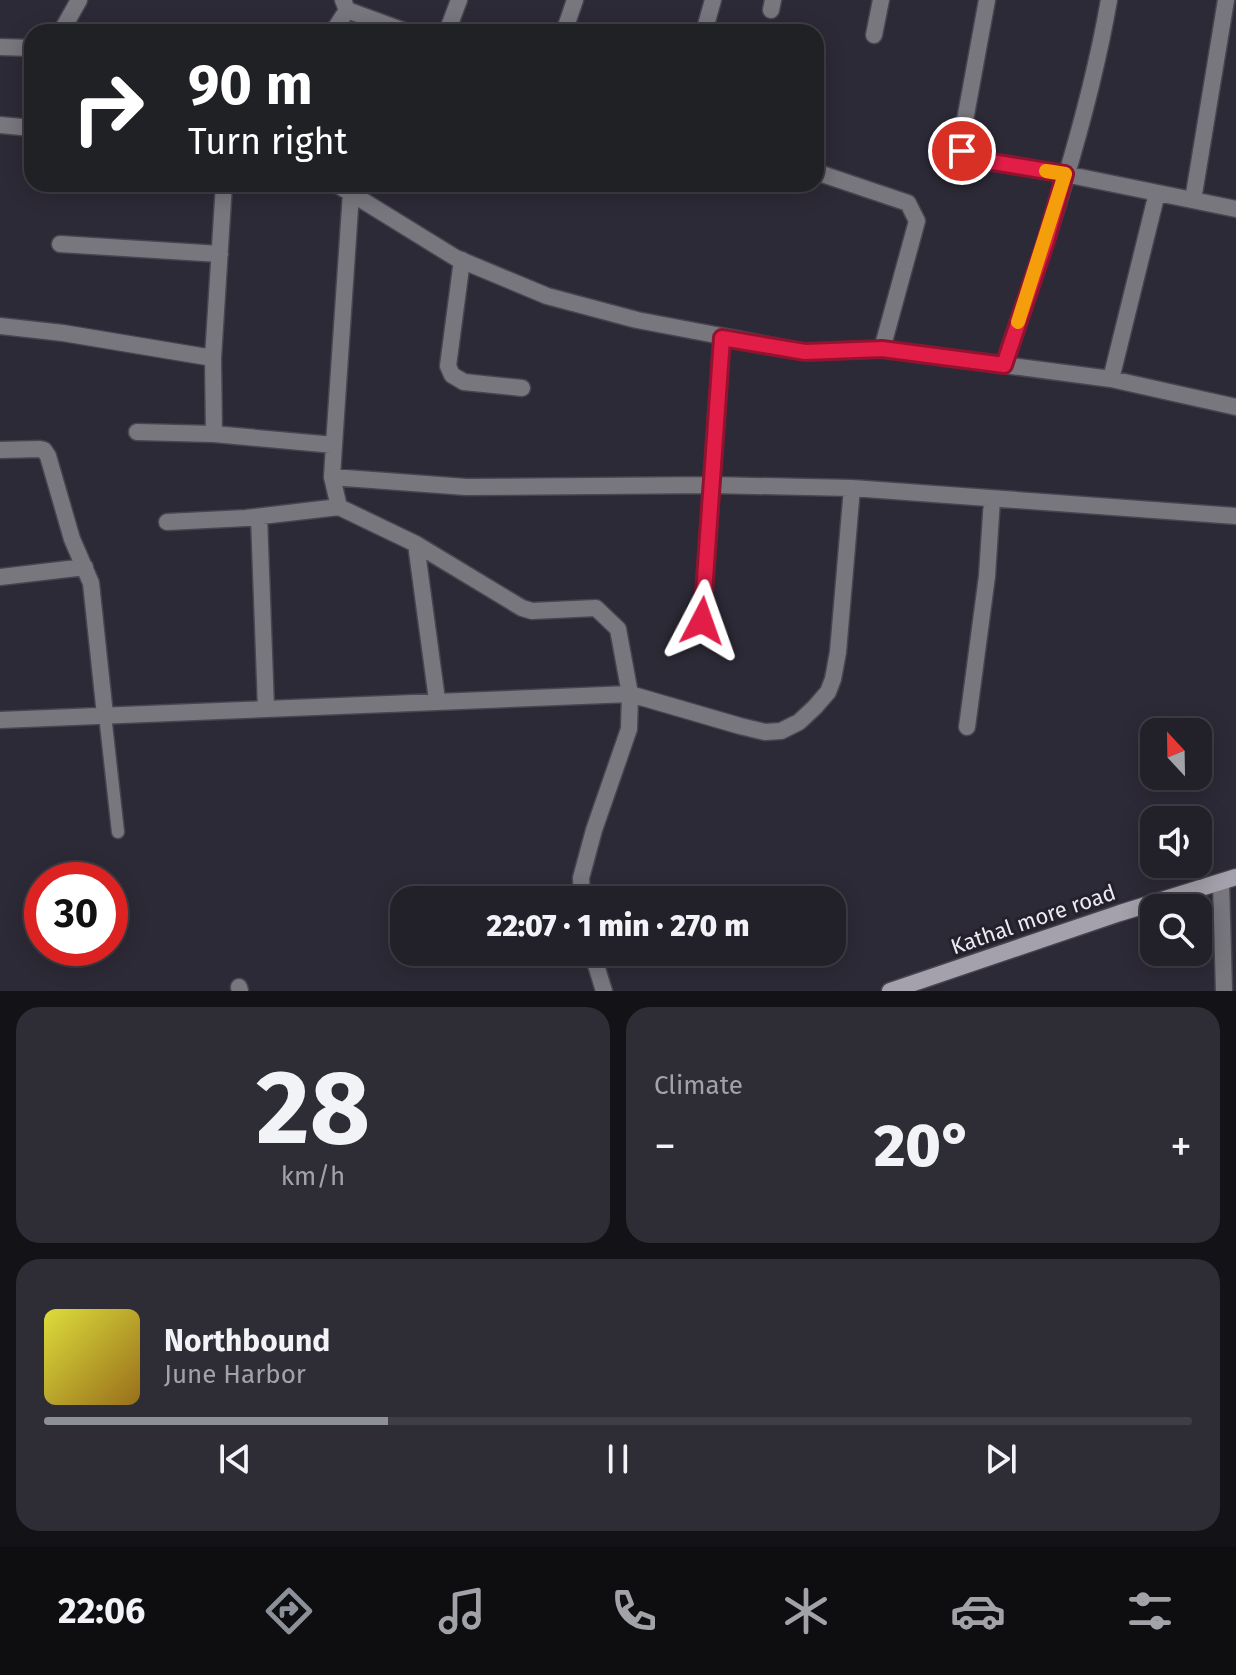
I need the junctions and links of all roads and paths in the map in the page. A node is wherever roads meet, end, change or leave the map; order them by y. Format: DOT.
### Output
graph roads {
  1 [pos="79,0"];
  2 [pos="459,0"];
  3 [pos="575,0"];
  4 [pos="713,0"];
  5 [pos="881,0"];
  6 [pos="987,0"];
  7 [pos="1109,0"];
  8 [pos="1226,0"];
  9 [pos="345,5"];
  10 [pos="66,24"];
  11 [pos="337,24"];
  12 [pos="389,24"];
  13 [pos="450,24"];
  14 [pos="567,24"];
  15 [pos="706,24"];
  16 [pos="874,35"];
  17 [pos="0,47"];
  18 [pos="24,48"];
  19 [pos="0,125"];
  20 [pos="24,127"];
  21 [pos="1065,174"];
  22 [pos="824,175"];
  23 [pos="224,192"];
  24 [pos="351,193"];
  25 [pos="1157,193"];
  26 [pos="1193,200"];
  27 [pos="1236,209"];
  28 [pos="60,244"];
  29 [pos="220,254"];
  30 [pos="462,260"];
  31 [pos="0,326"];
  32 [pos="722,338"];
  33 [pos="882,349"];
  34 [pos="213,358"];
  35 [pos="1004,365"];
  36 [pos="1111,379"];
  37 [pos="522,388"];
  38 [pos="1236,407"];
  39 [pos="137,432"];
  40 [pos="214,434"];
  41 [pos="334,445"];
  42 [pos="0,450"];
  43 [pos="332,477"];
  44 [pos="711,485"];
  45 [pos="852,488"];
  46 [pos="992,499"];
  47 [pos="339,507"];
  48 [pos="1236,516"];
  49 [pos="259,517"];
  50 [pos="167,522"];
  51 [pos="416,544"];
  52 [pos="85,567"];
  53 [pos="0,577"];
  54 [pos="702,621"];
  55 [pos="630,694"];
  56 [pos="437,700"];
  57 [pos="266,708"];
  58 [pos="105,715"];
  59 [pos="0,720"];
  60 [pos="967,727"];
  61 [pos="118,832"];
  62 [pos="1228,880"];
  63 [pos="581,886"];
  64 [pos="596,966"];
  65 [pos="604,991"];
  66 [pos="890,991"];
  67 [pos="1224,991"];
  1 -- 10 [label="street"];
  2 -- 13 [label="street"];
  3 -- 14 [label="street"];
  4 -- 15 [label="street"];
  5 -- 16 [label="street"];
  6 -- 21 [label="street"];
  7 -- 21 [label="street"];
  8 -- 26 [label="street"];
  9 -- 11 [label="street"];
  9 -- 12 [label="street"];
  17 -- 18 [label="street"];
  19 -- 20 [label="street"];
  21 -- 25 [label="street"];
  21 -- 35 [label="street"];
  22 -- 33 [label="street"];
  23 -- 29 [label="street"];
  24 -- 30 [label="street"];
  24 -- 41 [label="street"];
  25 -- 26 [label="street"];
  25 -- 36 [label="street"];
  26 -- 27 [label="street"];
  28 -- 29 [label="street"];
  29 -- 34 [label="street"];
  30 -- 32 [label="street"];
  30 -- 37 [label="street"];
  31 -- 34 [label="street"];
  32 -- 33 [label="street"];
  32 -- 44 [label="street"];
  33 -- 35 [label="street"];
  34 -- 40 [label="street"];
  35 -- 36 [label="street"];
  36 -- 38 [label="street"];
  39 -- 40 [label="street"];
  40 -- 41 [label="street"];
  41 -- 43 [label="street"];
  42 -- 52 [label="street"];
  43 -- 44 [label="street"];
  43 -- 47 [label="street"];
  44 -- 45 [label="street"];
  44 -- 54 [label="street"];
  45 -- 46 [label="street"];
  45 -- 55 [label="street"];
  46 -- 48 [label="street"];
  46 -- 60 [label="street"];
  47 -- 49 [label="street"];
  47 -- 51 [label="street"];
  49 -- 50 [label="street"];
  49 -- 57 [label="street"];
  51 -- 55 [label="street"];
  51 -- 56 [label="street"];
  52 -- 53 [label="street"];
  52 -- 58 [label="street"];
  55 -- 56 [label="street"];
  55 -- 63 [label="street"];
  56 -- 57 [label="street"];
  57 -- 58 [label="street"];
  58 -- 59 [label="street"];
  58 -- 61 [label="lane"];
  62 -- 66 [label="main road, Kathal more road"];
  62 -- 67 [label="street"];
  64 -- 65 [label="street"];
}
